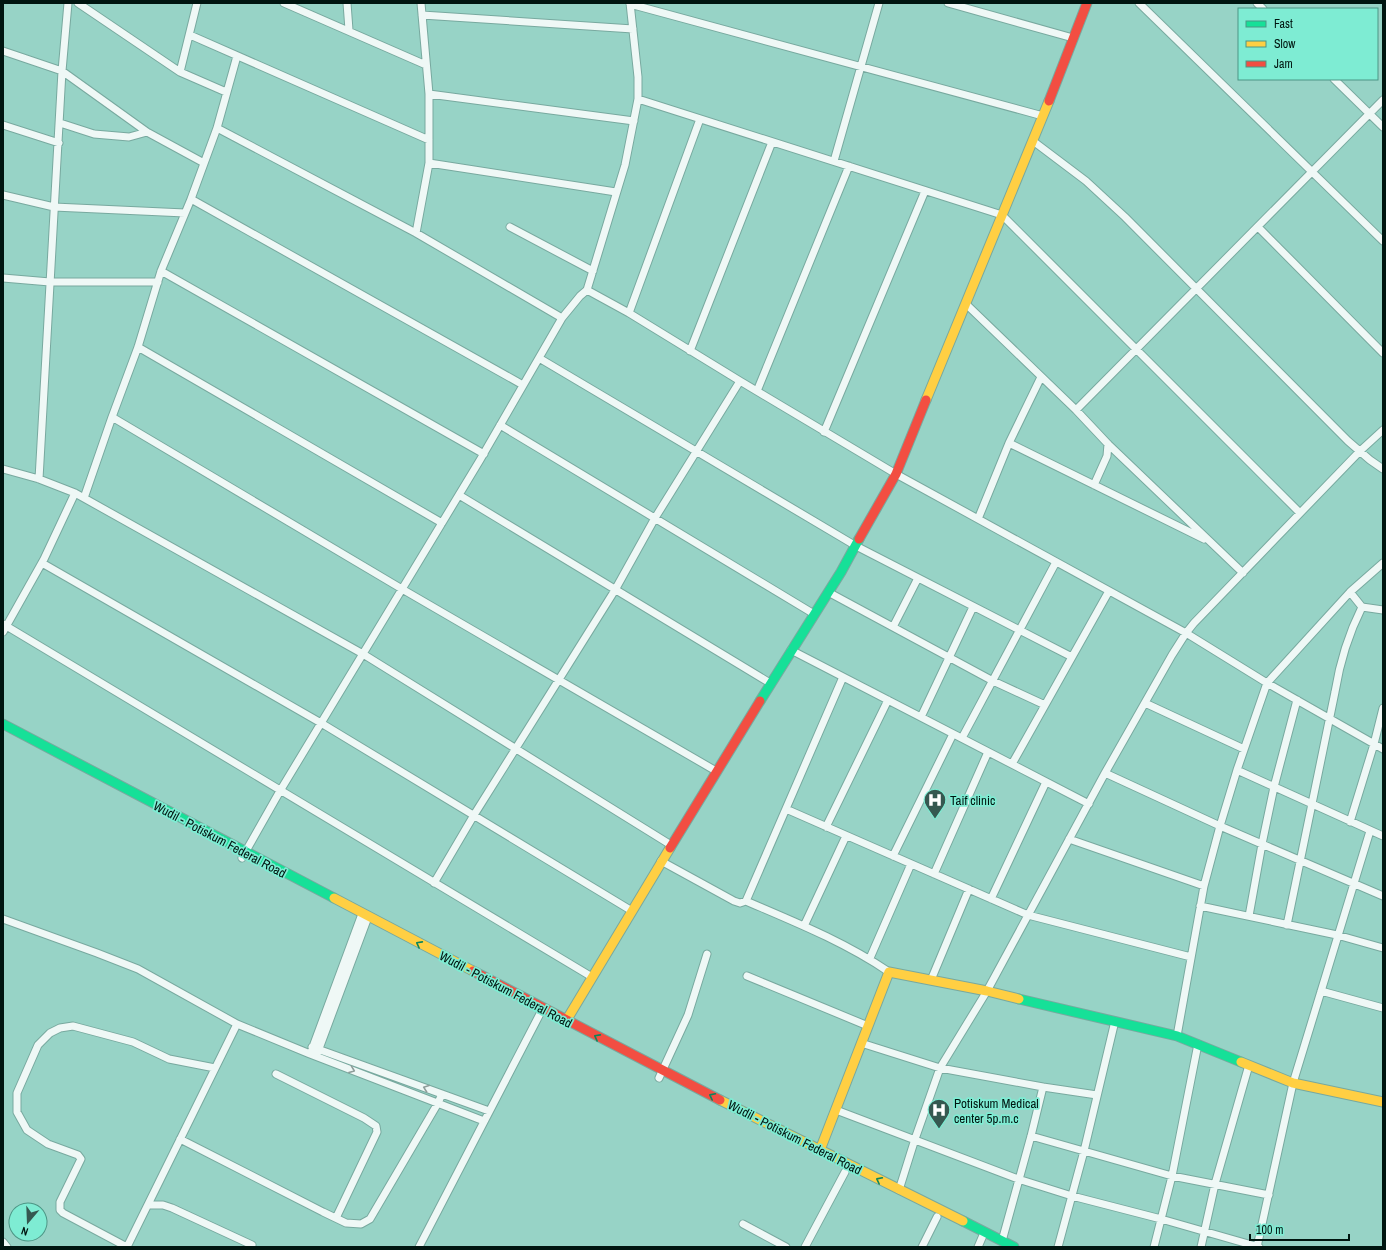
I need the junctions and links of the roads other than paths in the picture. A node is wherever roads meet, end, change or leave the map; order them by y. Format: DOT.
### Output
graph roads {
  1 [pos="68,3"];
  2 [pos="78,3"];
  3 [pos="197,3"];
  4 [pos="284,3"];
  5 [pos="347,3"];
  6 [pos="421,3"];
  7 [pos="879,3"];
  8 [pos="948,3"];
  9 [pos="1087,3"];
  10 [pos="1139,3"];
  11 [pos="630,4"];
  12 [pos="422,15"];
  13 [pos="633,29"];
  14 [pos="349,30"];
  15 [pos="190,35"];
  16 [pos="1073,38"];
  17 [pos="3,51"];
  18 [pos="237,56"];
  19 [pos="426,65"];
  20 [pos="862,66"];
  21 [pos="62,71"];
  22 [pos="180,72"];
  23 [pos="1335,80"];
  24 [pos="226,92"];
  25 [pos="429,94"];
  26 [pos="638,99"];
  27 [pos="1383,100"];
  28 [pos="1369,113"];
  29 [pos="1043,116"];
  30 [pos="700,119"];
  31 [pos="634,120"];
  32 [pos="60,124"];
  33 [pos="3,125"];
  34 [pos="1383,127"];
  35 [pos="216,128"];
  36 [pos="147,132"];
  37 [pos="429,140"];
  38 [pos="1033,141"];
  39 [pos="772,142"];
  40 [pos="59,143"];
  41 [pos="834,162"];
  42 [pos="204,163"];
  43 [pos="429,164"];
  44 [pos="849,166"];
  45 [pos="1312,172"];
  46 [pos="925,191"];
  47 [pos="616,192"];
  48 [pos="3,195"];
  49 [pos="191,199"];
  50 [pos="54,207"];
  51 [pos="185,213"];
  52 [pos="1002,215"];
  53 [pos="510,227"];
  54 [pos="1258,227"];
  55 [pos="416,233"];
  56 [pos="1383,241"];
  57 [pos="161,271"];
  58 [pos="593,271"];
  59 [pos="3,278"];
  60 [pos="50,282"];
  61 [pos="158,282"];
  62 [pos="1196,288"];
  63 [pos="587,290"];
  64 [pos="966,304"];
  65 [pos="629,312"];
  66 [pos="562,318"];
  67 [pos="138,348"];
  68 [pos="1137,349"];
  69 [pos="690,351"];
  70 [pos="1383,353"];
  71 [pos="539,358"];
  72 [pos="1041,377"];
  73 [pos="740,381"];
  74 [pos="524,385"];
  75 [pos="757,392"];
  76 [pos="1076,410"];
  77 [pos="112,417"];
  78 [pos="500,425"];
  79 [pos="1383,430"];
  80 [pos="824,432"];
  81 [pos="1009,443"];
  82 [pos="1108,444"];
  83 [pos="1360,451"];
  84 [pos="696,452"];
  85 [pos="484,454"];
  86 [pos="3,469"];
  87 [pos="1383,469"];
  88 [pos="896,474"];
  89 [pos="39,479"];
  90 [pos="1094,485"];
  91 [pos="75,493"];
  92 [pos="459,495"];
  93 [pos="84,498"];
  94 [pos="1300,513"];
  95 [pos="655,518"];
  96 [pos="978,519"];
  97 [pos="442,523"];
  98 [pos="1212,542"];
  99 [pos="856,546"];
  100 [pos="1056,562"];
  101 [pos="42,563"];
  102 [pos="1383,563"];
  103 [pos="1243,573"];
  104 [pos="918,578"];
  105 [pos="402,589"];
  106 [pos="615,590"];
  107 [pos="1109,591"];
  108 [pos="828,592"];
  109 [pos="1350,592"];
  110 [pos="974,607"];
  111 [pos="1362,607"];
  112 [pos="1383,610"];
  113 [pos="814,614"];
  114 [pos="4,627"];
  115 [pos="893,627"];
  116 [pos="1019,631"];
  117 [pos="1186,633"];
  118 [pos="792,650"];
  119 [pos="363,654"];
  120 [pos="949,657"];
  121 [pos="1072,657"];
  122 [pos="843,677"];
  123 [pos="559,680"];
  124 [pos="993,681"];
  125 [pos="770,683"];
  126 [pos="1267,683"];
  127 [pos="888,700"];
  128 [pos="1297,700"];
  129 [pos="1144,703"];
  130 [pos="1045,705"];
  131 [pos="1383,708"];
  132 [pos="921,717"];
  133 [pos="1330,719"];
  134 [pos="321,723"];
  135 [pos="3,724"];
  136 [pos="3,732"];
  137 [pos="953,734"];
  138 [pos="962,738"];
  139 [pos="1374,744"];
  140 [pos="516,749"];
  141 [pos="1244,749"];
  142 [pos="1383,749"];
  143 [pos="988,752"];
  144 [pos="1012,764"];
  145 [pos="1237,770"];
  146 [pos="716,771"];
  147 [pos="1105,773"];
  148 [pos="1046,782"];
  149 [pos="1274,787"];
  150 [pos="280,791"];
  151 [pos="1089,804"];
  152 [pos="1312,804"];
  153 [pos="786,810"];
  154 [pos="474,816"];
  155 [pos="1350,822"];
  156 [pos="1220,826"];
  157 [pos="826,827"];
  158 [pos="1370,831"];
  159 [pos="846,836"];
  160 [pos="1383,836"];
  161 [pos="1070,839"];
  162 [pos="1262,844"];
  163 [pos="671,845"];
  164 [pos="243,855"];
  165 [pos="893,856"];
  166 [pos="1301,860"];
  167 [pos="661,861"];
  168 [pos="911,864"];
  169 [pos="934,874"];
  170 [pos="1354,882"];
  171 [pos="434,883"];
  172 [pos="1204,886"];
  173 [pos="970,889"];
  174 [pos="1383,896"];
  175 [pos="991,899"];
  176 [pos="746,901"];
  177 [pos="1200,906"];
  178 [pos="632,911"];
  179 [pos="1028,915"];
  180 [pos="1249,916"];
  181 [pos="3,919"];
  182 [pos="364,919"];
  183 [pos="1287,925"];
  184 [pos="804,926"];
  185 [pos="1337,935"];
  186 [pos="1383,948"];
  187 [pos="707,954"];
  188 [pos="1191,957"];
  189 [pos="870,958"];
  190 [pos="889,972"];
  191 [pos="746,976"];
  192 [pos="592,977"];
  193 [pos="931,980"];
  194 [pos="987,991"];
  195 [pos="1321,991"];
  196 [pos="1383,1008"];
  197 [pos="541,1012"];
  198 [pos="566,1021"];
  199 [pos="1115,1022"];
  200 [pos="237,1024"];
  201 [pos="868,1026"];
  202 [pos="1176,1036"];
  203 [pos="861,1042"];
  204 [pos="1198,1044"];
  205 [pos="314,1052"];
  206 [pos="1249,1065"];
  207 [pos="215,1068"];
  208 [pos="940,1068"];
  209 [pos="276,1074"];
  210 [pos="661,1074"];
  211 [pos="1293,1083"];
  212 [pos="1043,1087"];
  213 [pos="442,1094"];
  214 [pos="1097,1096"];
  215 [pos="1383,1102"];
  216 [pos="438,1103"];
  217 [pos="836,1110"];
  218 [pos="489,1111"];
  219 [pos="484,1121"];
  220 [pos="1031,1136"];
  221 [pos="180,1139"];
  222 [pos="915,1139"];
  223 [pos="820,1150"];
  224 [pos="1084,1151"];
  225 [pos="845,1172"];
  226 [pos="1172,1176"];
  227 [pos="1018,1179"];
  228 [pos="1215,1184"];
  229 [pos="899,1190"];
  230 [pos="1268,1195"];
  231 [pos="1072,1196"];
  232 [pos="148,1205"];
  233 [pos="937,1217"];
  234 [pos="336,1218"];
  235 [pos="1161,1219"];
  236 [pos="743,1224"];
  237 [pos="1205,1231"];
  238 [pos="981,1240"];
  239 [pos="3,1242"];
  240 [pos="999,1244"];
  241 [pos="252,1246"];
  242 [pos="7,1247"];
  243 [pos="127,1247"];
  244 [pos="419,1247"];
  245 [pos="786,1247"];
  246 [pos="805,1247"];
  247 [pos="922,1247"];
  248 [pos="1014,1247"];
  249 [pos="1058,1247"];
  250 [pos="1154,1247"];
  251 [pos="1201,1247"];
  252 [pos="1258,1247"];
  1 -- 21 [label="street"];
  2 -- 22 [label="street"];
  3 -- 15 [label="street"];
  4 -- 14 [label="street"];
  5 -- 14 [label="street"];
  6 -- 12 [label="street"];
  7 -- 20 [label="street"];
  8 -- 16 [label="street"];
  9 -- 16 [label="main road"];
  10 -- 45 [label="street"];
  11 -- 13 [label="street"];
  11 -- 20 [label="street"];
  12 -- 13 [label="street"];
  12 -- 19 [label="street"];
  13 -- 26 [label="street"];
  14 -- 19 [label="street"];
  15 -- 18 [label="street"];
  15 -- 22 [label="street"];
  16 -- 29 [label="main road"];
  17 -- 21 [label="street"];
  18 -- 24 [label="street"];
  18 -- 37 [label="street"];
  19 -- 25 [label="street"];
  20 -- 29 [label="street"];
  20 -- 41 [label="street"];
  21 -- 32 [label="street"];
  21 -- 36 [label="street"];
  22 -- 24 [label="street"];
  23 -- 28 [label="street"];
  24 -- 35 [label="street"];
  25 -- 31 [label="street"];
  25 -- 37 [label="street"];
  26 -- 30 [label="street"];
  26 -- 31 [label="street"];
  27 -- 28 [label="street"];
  28 -- 34 [label="street"];
  28 -- 45 [label="street"];
  29 -- 38 [label="main road"];
  30 -- 39 [label="street"];
  30 -- 65 [label="street"];
  31 -- 47 [label="street"];
  32 -- 36 [label="street"];
  32 -- 40 [label="street"];
  33 -- 40 [label="street"];
  35 -- 42 [label="street"];
  35 -- 55 [label="street"];
  36 -- 42 [label="street"];
  37 -- 43 [label="street"];
  38 -- 52 [label="main road"];
  38 -- 62 [label="street"];
  39 -- 41 [label="street"];
  39 -- 69 [label="street"];
  40 -- 50 [label="street"];
  41 -- 44 [label="street"];
  42 -- 49 [label="street"];
  43 -- 47 [label="street"];
  43 -- 55 [label="street"];
  44 -- 46 [label="street"];
  44 -- 75 [label="street"];
  45 -- 54 [label="street"];
  45 -- 56 [label="street"];
  46 -- 52 [label="street"];
  46 -- 80 [label="street"];
  47 -- 58 [label="street"];
  48 -- 50 [label="street"];
  49 -- 51 [label="street"];
  49 -- 74 [label="street"];
  50 -- 51 [label="street"];
  50 -- 60 [label="street"];
  51 -- 57 [label="street"];
  52 -- 64 [label="main road"];
  52 -- 68 [label="street"];
  53 -- 58 [label="street"];
  54 -- 62 [label="street"];
  54 -- 70 [label="street"];
  55 -- 66 [label="street"];
  57 -- 61 [label="street"];
  57 -- 85 [label="street"];
  58 -- 63 [label="street"];
  59 -- 60 [label="street"];
  60 -- 61 [label="street"];
  60 -- 89 [label="street"];
  61 -- 67 [label="street"];
  62 -- 68 [label="street"];
  62 -- 83 [label="street"];
  63 -- 65 [label="street"];
  63 -- 66 [label="street"];
  64 -- 72 [label="street"];
  64 -- 88 [label="main road"];
  65 -- 69 [label="street"];
  66 -- 71 [label="street"];
  67 -- 77 [label="street"];
  67 -- 97 [label="street"];
  68 -- 76 [label="street"];
  68 -- 94 [label="street"];
  69 -- 73 [label="street"];
  71 -- 74 [label="street"];
  71 -- 84 [label="street"];
  72 -- 76 [label="street"];
  72 -- 81 [label="street"];
  73 -- 75 [label="street"];
  73 -- 84 [label="street"];
  74 -- 78 [label="street"];
  75 -- 80 [label="street"];
  76 -- 82 [label="street"];
  77 -- 93 [label="street"];
  77 -- 105 [label="street"];
  78 -- 85 [label="street"];
  78 -- 95 [label="street"];
  79 -- 83 [label="street"];
  80 -- 88 [label="street"];
  81 -- 90 [label="street"];
  81 -- 96 [label="street"];
  82 -- 90 [label="street"];
  82 -- 98 [label="street"];
  83 -- 87 [label="street"];
  83 -- 94 [label="street"];
  84 -- 95 [label="street"];
  84 -- 99 [label="street"];
  85 -- 92 [label="street"];
  86 -- 89 [label="street"];
  88 -- 96 [label="street"];
  88 -- 99 [label="main road"];
  89 -- 91 [label="street"];
  90 -- 98 [label="street"];
  91 -- 93 [label="street"];
  91 -- 101 [label="street"];
  92 -- 97 [label="street"];
  92 -- 106 [label="street"];
  93 -- 119 [label="street"];
  94 -- 103 [label="street"];
  95 -- 106 [label="street"];
  95 -- 113 [label="street"];
  96 -- 100 [label="street"];
  97 -- 105 [label="street"];
  98 -- 103 [label="street"];
  99 -- 104 [label="street"];
  99 -- 108 [label="main road"];
  100 -- 107 [label="street"];
  100 -- 116 [label="street"];
  101 -- 114 [label="street"];
  101 -- 134 [label="street"];
  102 -- 109 [label="street"];
  103 -- 117 [label="street"];
  104 -- 110 [label="street"];
  104 -- 115 [label="street"];
  105 -- 119 [label="street"];
  105 -- 123 [label="street"];
  106 -- 123 [label="street"];
  106 -- 125 [label="street"];
  107 -- 117 [label="street"];
  107 -- 121 [label="street"];
  108 -- 113 [label="main road"];
  108 -- 115 [label="street"];
  109 -- 111 [label="street"];
  109 -- 126 [label="street"];
  110 -- 116 [label="street"];
  110 -- 120 [label="street"];
  111 -- 112 [label="street"];
  111 -- 133 [label="street"];
  113 -- 118 [label="main road"];
  114 -- 150 [label="street"];
  115 -- 120 [label="street"];
  116 -- 121 [label="street"];
  116 -- 124 [label="street"];
  117 -- 126 [label="street"];
  117 -- 129 [label="street"];
  118 -- 122 [label="street"];
  118 -- 125 [label="main road"];
  119 -- 134 [label="street"];
  119 -- 140 [label="street"];
  120 -- 124 [label="street"];
  120 -- 132 [label="street"];
  121 -- 130 [label="street"];
  122 -- 127 [label="street"];
  122 -- 153 [label="street"];
  123 -- 140 [label="street"];
  123 -- 146 [label="street"];
  124 -- 130 [label="street"];
  124 -- 138 [label="street"];
  125 -- 146 [label="main road"];
  126 -- 128 [label="street"];
  126 -- 141 [label="street"];
  127 -- 132 [label="street"];
  127 -- 157 [label="street"];
  128 -- 133 [label="street"];
  128 -- 149 [label="street"];
  129 -- 141 [label="street"];
  129 -- 147 [label="street"];
  130 -- 144 [label="street"];
  131 -- 139 [label="street"];
  132 -- 137 [label="street"];
  133 -- 139 [label="street"];
  133 -- 152 [label="street"];
  134 -- 150 [label="street"];
  134 -- 154 [label="street"];
  135 -- 164 [label="main road, Wudil - Potiskum Federal Road"];
  136 -- 164 [label="main road, Wudil - Potiskum Federal Road"];
  137 -- 138 [label="street"];
  137 -- 165 [label="street"];
  138 -- 143 [label="street"];
  139 -- 142 [label="street"];
  139 -- 155 [label="street"];
  140 -- 154 [label="street"];
  140 -- 163 [label="street"];
  141 -- 145 [label="street"];
  143 -- 144 [label="street"];
  143 -- 169 [label="street"];
  144 -- 148 [label="street"];
  145 -- 149 [label="street"];
  145 -- 156 [label="street"];
  146 -- 163 [label="main road"];
  147 -- 151 [label="street"];
  147 -- 156 [label="street"];
  148 -- 151 [label="street"];
  148 -- 175 [label="street"];
  149 -- 152 [label="street"];
  149 -- 162 [label="street"];
  150 -- 164 [label="street"];
  150 -- 171 [label="street"];
  151 -- 161 [label="street"];
  152 -- 155 [label="street"];
  152 -- 166 [label="street"];
  153 -- 157 [label="street"];
  153 -- 176 [label="street"];
  154 -- 171 [label="street"];
  154 -- 178 [label="street"];
  155 -- 158 [label="street"];
  156 -- 162 [label="street"];
  156 -- 172 [label="street"];
  157 -- 159 [label="street"];
  158 -- 160 [label="street"];
  158 -- 170 [label="street"];
  159 -- 165 [label="street"];
  159 -- 184 [label="street"];
  161 -- 172 [label="street"];
  161 -- 179 [label="street"];
  162 -- 166 [label="street"];
  162 -- 180 [label="street"];
  163 -- 167 [label="main road"];
  164 -- 182 [label="main road, Wudil - Potiskum Federal Road"];
  165 -- 168 [label="street"];
  166 -- 170 [label="street"];
  166 -- 183 [label="street"];
  167 -- 176 [label="street"];
  167 -- 178 [label="main road"];
  168 -- 169 [label="street"];
  168 -- 189 [label="street"];
  169 -- 173 [label="street"];
  170 -- 174 [label="street"];
  170 -- 185 [label="street"];
  171 -- 192 [label="street"];
  172 -- 177 [label="street"];
  173 -- 175 [label="street"];
  173 -- 193 [label="street"];
  175 -- 179 [label="street"];
  176 -- 184 [label="street"];
  177 -- 180 [label="street"];
  177 -- 188 [label="street"];
  178 -- 192 [label="main road"];
  179 -- 188 [label="street"];
  179 -- 194 [label="street"];
  180 -- 183 [label="street"];
  181 -- 200 [label="street"];
  182 -- 197 [label="main road, Wudil - Potiskum Federal Road"];
  182 -- 205 [label="street"];
  183 -- 185 [label="street"];
  184 -- 189 [label="street"];
  185 -- 186 [label="street"];
  185 -- 195 [label="street"];
  187 -- 210 [label="street"];
  188 -- 202 [label="street"];
  189 -- 190 [label="street"];
  190 -- 193 [label="main road"];
  190 -- 201 [label="main road"];
  191 -- 201 [label="street"];
  192 -- 198 [label="main road"];
  193 -- 194 [label="main road"];
  194 -- 199 [label="main road"];
  194 -- 208 [label="street"];
  195 -- 196 [label="street"];
  195 -- 211 [label="street"];
  197 -- 198 [label="main road, Wudil - Potiskum Federal Road"];
  197 -- 210 [label="main road, Wudil - Potiskum Federal Road"];
  197 -- 218 [label="street"];
  210 -- 198 [label="main road, Wudil - Potiskum Federal Road, one-way"];
  199 -- 202 [label="main road"];
  199 -- 214 [label="street"];
  200 -- 205 [label="street"];
  200 -- 207 [label="street"];
  201 -- 203 [label="main road"];
  202 -- 204 [label="main road"];
  203 -- 208 [label="street"];
  203 -- 217 [label="main road"];
  204 -- 206 [label="main road"];
  204 -- 226 [label="street"];
  213 -- 205 [label="street, one-way"];
  205 -- 216 [label="street, one-way"];
  206 -- 211 [label="main road"];
  206 -- 228 [label="street"];
  207 -- 221 [label="street"];
  207 -- 243 [label="street"];
  208 -- 212 [label="street"];
  208 -- 222 [label="street"];
  209 -- 234 [label="street"];
  223 -- 210 [label="main road, Wudil - Potiskum Federal Road, one-way"];
  210 -- 225 [label="main road, Wudil - Potiskum Federal Road"];
  211 -- 215 [label="main road"];
  211 -- 230 [label="street"];
  212 -- 214 [label="street"];
  212 -- 220 [label="street"];
  213 -- 216 [label="street"];
  213 -- 218 [label="street"];
  214 -- 224 [label="street"];
  216 -- 219 [label="street"];
  216 -- 234 [label="street"];
  217 -- 222 [label="street"];
  217 -- 223 [label="main road"];
  218 -- 219 [label="street"];
  219 -- 244 [label="street"];
  220 -- 224 [label="street"];
  220 -- 227 [label="street"];
  221 -- 232 [label="street"];
  221 -- 234 [label="street"];
  222 -- 227 [label="street"];
  222 -- 229 [label="street"];
  229 -- 223 [label="main road, Wudil - Potiskum Federal Road, one-way"];
  224 -- 226 [label="street"];
  224 -- 231 [label="street"];
  225 -- 233 [label="main road, Wudil - Potiskum Federal Road"];
  225 -- 246 [label="street"];
  226 -- 228 [label="street"];
  226 -- 235 [label="street"];
  227 -- 231 [label="street"];
  227 -- 240 [label="street"];
  228 -- 230 [label="street"];
  228 -- 237 [label="street"];
  229 -- 238 [label="main road, Wudil - Potiskum Federal Road"];
  230 -- 252 [label="street"];
  231 -- 235 [label="street"];
  231 -- 249 [label="street"];
  232 -- 241 [label="street"];
  232 -- 243 [label="street"];
  233 -- 238 [label="main road, Wudil - Potiskum Federal Road"];
  233 -- 247 [label="street"];
  235 -- 237 [label="street"];
  235 -- 250 [label="street"];
  236 -- 245 [label="street"];
  237 -- 251 [label="street"];
  237 -- 252 [label="street"];
  238 -- 240 [label="main road, Wudil - Potiskum Federal Road"];
  239 -- 242 [label="street"];
  240 -- 248 [label="main road, Wudil - Potiskum Federal Road"];
}
